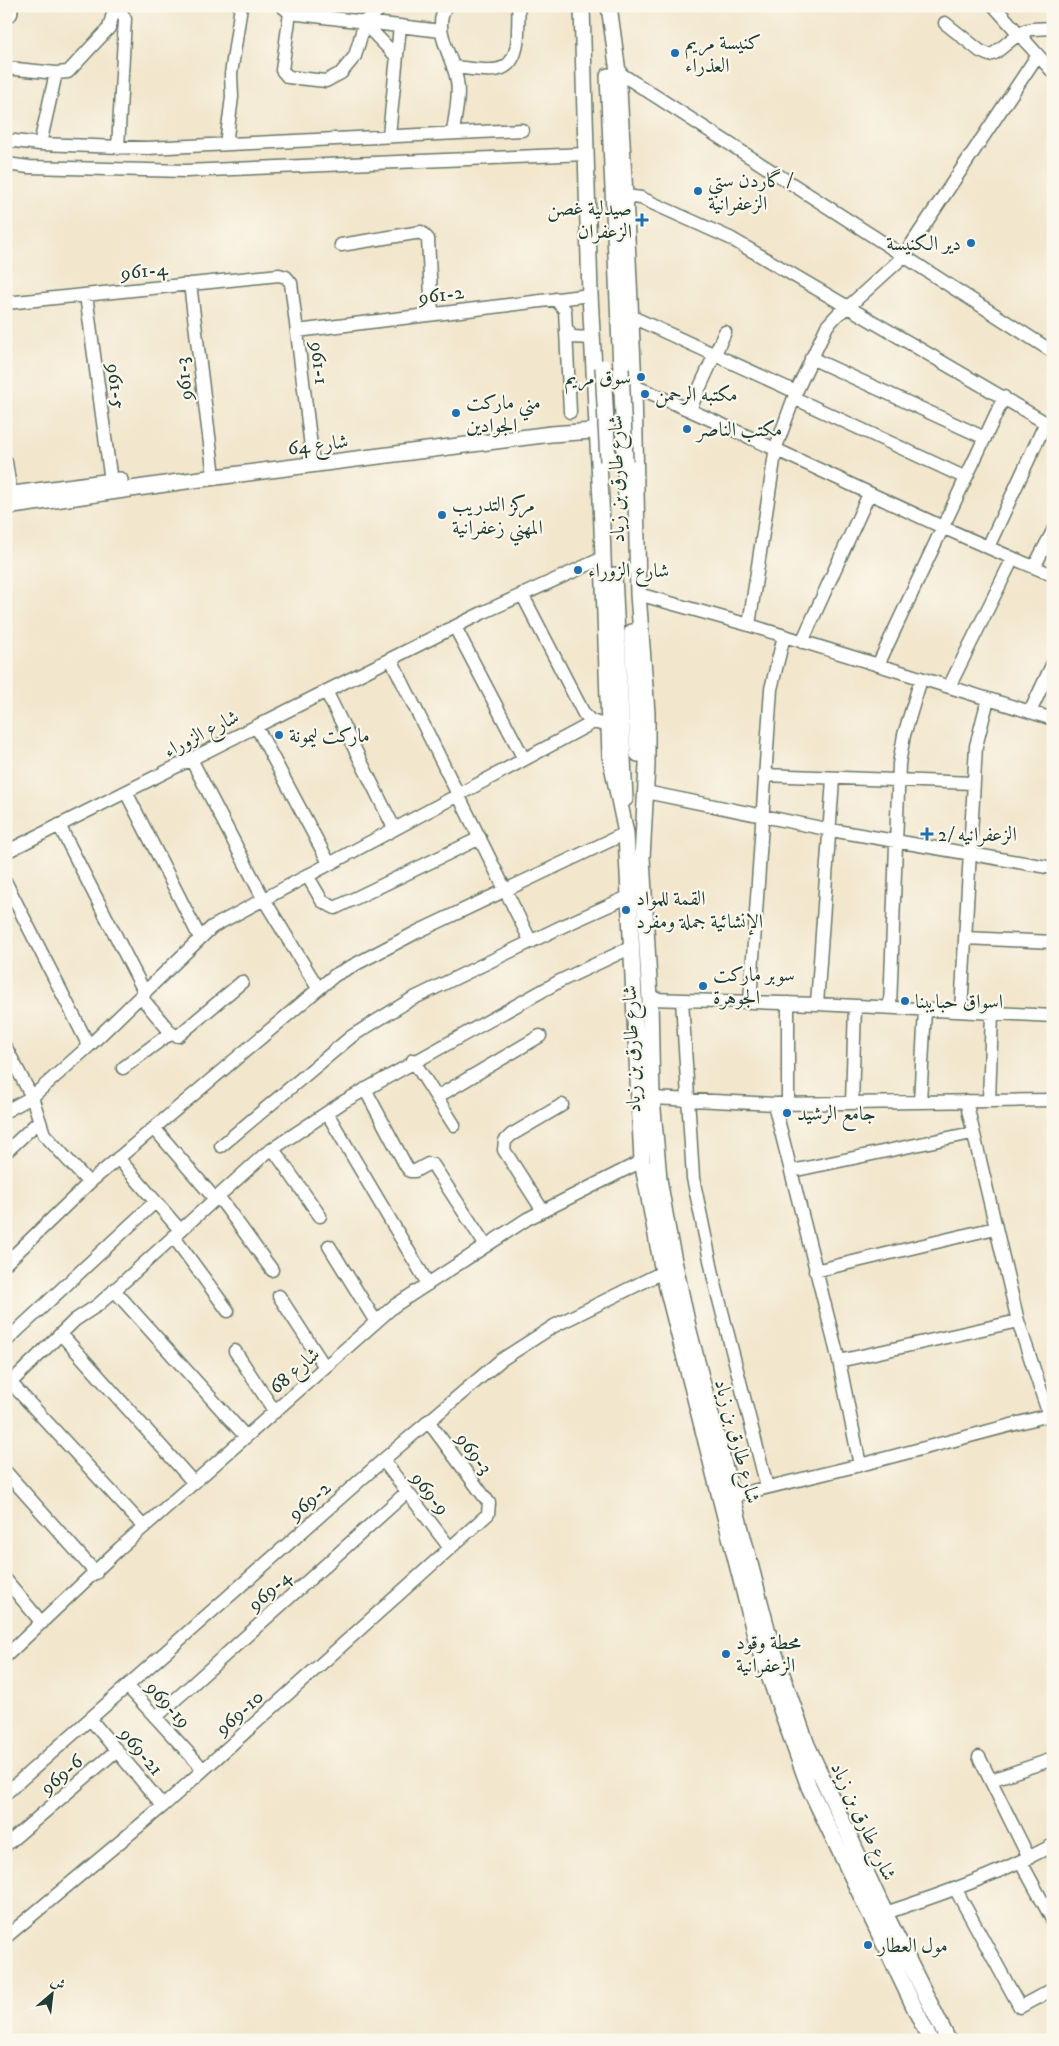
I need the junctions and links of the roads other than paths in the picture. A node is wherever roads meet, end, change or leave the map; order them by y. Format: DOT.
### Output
graph roads {
  1 [pos="117,6"];
  2 [pos="241,6"];
  3 [pos="384,6"];
  4 [pos="447,6"];
  5 [pos="518,6"];
  6 [pos="582,6"];
  7 [pos="586,6"];
  8 [pos="605,6"];
  9 [pos="609,6"];
  10 [pos="994,6"];
  11 [pos="286,10"];
  12 [pos="365,23"];
  13 [pos="945,23"];
  14 [pos="400,26"];
  15 [pos="1053,28"];
  16 [pos="441,31"];
  17 [pos="1026,31"];
  18 [pos="396,56"];
  19 [pos="1037,56"];
  20 [pos="453,67"];
  21 [pos="6,68"];
  22 [pos="618,72"];
  23 [pos="1053,72"];
  24 [pos="56,73"];
  25 [pos="522,130"];
  26 [pos="453,132"];
  27 [pos="389,135"];
  28 [pos="6,140"];
  29 [pos="40,144"];
  30 [pos="226,144"];
  31 [pos="118,148"];
  32 [pos="586,154"];
  33 [pos="6,164"];
  34 [pos="624,196"];
  35 [pos="341,245"];
  36 [pos="903,257"];
  37 [pos="286,277"];
  38 [pos="190,284"];
  39 [pos="86,295"];
  40 [pos="590,295"];
  41 [pos="555,300"];
  42 [pos="6,303"];
  43 [pos="848,307"];
  44 [pos="432,314"];
  45 [pos="630,316"];
  46 [pos="297,331"];
  47 [pos="568,331"];
  48 [pos="725,332"];
  49 [pos="593,338"];
  50 [pos="1053,352"];
  51 [pos="714,355"];
  52 [pos="811,358"];
  53 [pos="634,386"];
  54 [pos="795,395"];
  55 [pos="1004,397"];
  56 [pos="690,409"];
  57 [pos="570,412"];
  58 [pos="635,423"];
  59 [pos="1049,424"];
  60 [pos="596,426"];
  61 [pos="985,438"];
  62 [pos="776,447"];
  63 [pos="312,455"];
  64 [pos="6,462"];
  65 [pos="213,468"];
  66 [pos="966,478"];
  67 [pos="111,482"];
  68 [pos="870,494"];
  69 [pos="8,499"];
  70 [pos="943,527"];
  71 [pos="1053,531"];
  72 [pos="988,547"];
  73 [pos="603,558"];
  74 [pos="1013,558"];
  75 [pos="1034,567"];
  76 [pos="1053,575"];
  77 [pos="522,594"];
  78 [pos="638,594"];
  79 [pos="749,625"];
  80 [pos="455,627"];
  81 [pos="784,636"];
  82 [pos="802,642"];
  83 [pos="391,659"];
  84 [pos="1053,663"];
  85 [pos="878,665"];
  86 [pos="921,678"];
  87 [pos="950,687"];
  88 [pos="326,691"];
  89 [pos="988,699"];
  90 [pos="1030,712"];
  91 [pos="1053,719"];
  92 [pos="602,724"];
  93 [pos="256,726"];
  94 [pos="191,759"];
  95 [pos="524,759"];
  96 [pos="764,775"];
  97 [pos="833,779"];
  98 [pos="899,781"];
  99 [pos="973,783"];
  100 [pos="126,792"];
  101 [pos="646,792"];
  102 [pos="458,793"];
  103 [pos="761,814"];
  104 [pos="59,825"];
  105 [pos="394,828"];
  106 [pos="831,830"];
  107 [pos="626,833"];
  108 [pos="480,838"];
  109 [pos="898,840"];
  110 [pos="6,852"];
  111 [pos="969,853"];
  112 [pos="642,858"];
  113 [pos="329,863"];
  114 [pos="1053,868"];
  115 [pos="306,875"];
  116 [pos="6,883"];
  117 [pos="505,891"];
  118 [pos="630,896"];
  119 [pos="263,898"];
  120 [pos="200,938"];
  121 [pos="965,938"];
  122 [pos="531,942"];
  123 [pos="1053,942"];
  124 [pos="632,947"];
  125 [pos="242,982"];
  126 [pos="318,988"];
  127 [pos="143,995"];
  128 [pos="650,999"];
  129 [pos="682,1000"];
  130 [pos="750,1002"];
  131 [pos="788,1003"];
  132 [pos="817,1004"];
  133 [pos="855,1006"];
  134 [pos="890,1008"];
  135 [pos="925,1010"];
  136 [pos="961,1011"];
  137 [pos="992,1013"];
  138 [pos="1053,1016"];
  139 [pos="172,1034"];
  140 [pos="540,1036"];
  141 [pos="89,1046"];
  142 [pos="6,1048"];
  143 [pos="413,1060"];
  144 [pos="123,1068"];
  145 [pos="365,1089"];
  146 [pos="32,1097"];
  147 [pos="436,1097"];
  148 [pos="652,1098"];
  149 [pos="688,1099"];
  150 [pos="1053,1100"];
  151 [pos="966,1101"];
  152 [pos="989,1101"];
  153 [pos="920,1102"];
  154 [pos="852,1103"];
  155 [pos="774,1104"];
  156 [pos="788,1104"];
  157 [pos="562,1105"];
  158 [pos="6,1111"];
  159 [pos="327,1113"];
  160 [pos="39,1121"];
  161 [pos="454,1125"];
  162 [pos="154,1128"];
  163 [pos="972,1133"];
  164 [pos="221,1146"];
  165 [pos="273,1149"];
  166 [pos="6,1152"];
  167 [pos="118,1158"];
  168 [pos="642,1161"];
  169 [pos="792,1171"];
  170 [pos="89,1183"];
  171 [pos="217,1198"];
  172 [pos="155,1202"];
  173 [pos="543,1211"];
  174 [pos="320,1216"];
  175 [pos="995,1228"];
  176 [pos="176,1233"];
  177 [pos="329,1246"];
  178 [pos="486,1246"];
  179 [pos="6,1263"];
  180 [pos="272,1270"];
  181 [pos="815,1271"];
  182 [pos="663,1272"];
  183 [pos="428,1284"];
  184 [pos="114,1290"];
  185 [pos="279,1296"];
  186 [pos="228,1311"];
  187 [pos="1018,1321"];
  188 [pos="376,1322"];
  189 [pos="61,1334"];
  190 [pos="6,1341"];
  191 [pos="236,1351"];
  192 [pos="839,1362"];
  193 [pos="325,1367"];
  194 [pos="8,1384"];
  195 [pos="275,1412"];
  196 [pos="1051,1415"];
  197 [pos="428,1421"];
  198 [pos="246,1437"];
  199 [pos="383,1460"];
  200 [pos="860,1465"];
  201 [pos="6,1472"];
  202 [pos="194,1483"];
  203 [pos="767,1488"];
  204 [pos="407,1492"];
  205 [pos="732,1496"];
  206 [pos="490,1508"];
  207 [pos="144,1528"];
  208 [pos="450,1548"];
  209 [pos="96,1573"];
  210 [pos="6,1580"];
  211 [pos="42,1623"];
  212 [pos="6,1656"];
  213 [pos="127,1686"];
  214 [pos="156,1717"];
  215 [pos="91,1720"];
  216 [pos="117,1750"];
  217 [pos="979,1757"];
  218 [pos="1053,1759"];
  219 [pos="203,1769"];
  220 [pos="990,1780"];
  221 [pos="6,1793"];
  222 [pos="163,1806"];
  223 [pos="6,1845"];
  224 [pos="1053,1845"];
  225 [pos="1025,1860"];
  226 [pos="956,1890"];
  227 [pos="885,1913"];
  228 [pos="1053,1921"];
  229 [pos="6,1937"];
  230 [pos="1053,1989"];
  231 [pos="930,2040"];
  232 [pos="948,2040"];
  1 -- 24 [label="street"];
  1 -- 31 [label="street"];
  2 -- 30 [label="street"];
  3 -- 12 [label="street"];
  4 -- 16 [label="street"];
  5 -- 20 [label="street"];
  6 -- 32 [label="main road, شارع طارق بن زياد"];
  7 -- 107 [label="main road, bridge"];
  8 -- 112 [label="main road, bridge"];
  9 -- 22 [label="main road, شارع طارق بن زياد"];
  10 -- 17 [label="street"];
  11 -- 12 [label="street"];
  11 -- 12 [label="street"];
  12 -- 14 [label="street"];
  12 -- 18 [label="street"];
  13 -- 17 [label="street"];
  14 -- 16 [label="street"];
  14 -- 18 [label="street"];
  15 -- 17 [label="street"];
  16 -- 20 [label="street"];
  17 -- 19 [label="street"];
  18 -- 27 [label="street"];
  19 -- 23 [label="street"];
  19 -- 36 [label="street"];
  20 -- 26 [label="street"];
  21 -- 24 [label="street"];
  22 -- 34 [label="main road, شارع طارق بن زياد"];
  22 -- 36 [label="street"];
  24 -- 29 [label="street"];
  25 -- 26 [label="street"];
  26 -- 27 [label="street"];
  27 -- 30 [label="street"];
  28 -- 29 [label="street"];
  29 -- 31 [label="street"];
  30 -- 31 [label="street"];
  32 -- 33 [label="street"];
  32 -- 40 [label="main road, شارع طارق بن زياد"];
  34 -- 43 [label="street"];
  34 -- 45 [label="main road, شارع طارق بن زياد"];
  35 -- 44 [label="street"];
  36 -- 43 [label="street"];
  36 -- 50 [label="street"];
  37 -- 38 [label="street, 961-4"];
  37 -- 46 [label="street, 961-1"];
  38 -- 39 [label="street, 961-4"];
  38 -- 65 [label="street, 961-3"];
  39 -- 42 [label="street, 961-4"];
  39 -- 67 [label="street, 961-5"];
  40 -- 41 [label="street, 961-2"];
  40 -- 49 [label="main road, شارع طارق بن زياد"];
  41 -- 44 [label="street, 961-2"];
  41 -- 47 [label="street"];
  43 -- 52 [label="street"];
  43 -- 55 [label="street"];
  44 -- 46 [label="street, 961-2"];
  45 -- 51 [label="street"];
  45 -- 53 [label="main road, شارع طارق بن زياد"];
  46 -- 63 [label="street, 961-1"];
  47 -- 49 [label="street"];
  47 -- 57 [label="street"];
  48 -- 51 [label="street"];
  49 -- 60 [label="main road, شارع طارق بن زياد"];
  51 -- 54 [label="street"];
  51 -- 56 [label="street"];
  52 -- 54 [label="street"];
  52 -- 61 [label="street"];
  53 -- 56 [label="street"];
  53 -- 58 [label="main road, شارع طارق بن زياد"];
  54 -- 62 [label="street"];
  54 -- 66 [label="street"];
  55 -- 59 [label="street"];
  55 -- 61 [label="street"];
  56 -- 62 [label="street"];
  58 -- 60 [label="main road, شارع 64"];
  58 -- 78 [label="main road, شارع طارق بن زياد"];
  59 -- 72 [label="street"];
  60 -- 63 [label="main road, شارع 64"];
  60 -- 69 [label="main road, شارع 64"];
  60 -- 73 [label="main road, شارع طارق بن زياد"];
  61 -- 66 [label="street"];
  62 -- 68 [label="street"];
  62 -- 79 [label="street"];
  63 -- 65 [label="main road, شارع 64"];
  64 -- 69 [label="street"];
  65 -- 67 [label="main road, شارع 64"];
  66 -- 70 [label="street"];
  67 -- 69 [label="main road, شارع 64"];
  68 -- 70 [label="street"];
  68 -- 82 [label="street"];
  70 -- 72 [label="street"];
  70 -- 85 [label="street"];
  71 -- 75 [label="street"];
  72 -- 74 [label="street"];
  73 -- 77 [label="street, شارع الزوراء"];
  73 -- 92 [label="main road, شارع طارق بن زياد"];
  74 -- 75 [label="street"];
  74 -- 87 [label="street"];
  75 -- 76 [label="street"];
  77 -- 80 [label="street, شارع الزوراء"];
  77 -- 92 [label="street"];
  78 -- 79 [label="street"];
  78 -- 101 [label="main road, شارع طارق بن زياد"];
  79 -- 81 [label="street"];
  80 -- 83 [label="street, شارع الزوراء"];
  80 -- 95 [label="street"];
  81 -- 82 [label="street"];
  81 -- 96 [label="street"];
  82 -- 85 [label="street"];
  83 -- 88 [label="street, شارع الزوراء"];
  83 -- 102 [label="street"];
  84 -- 90 [label="street"];
  85 -- 86 [label="street"];
  86 -- 87 [label="street"];
  86 -- 98 [label="street"];
  87 -- 89 [label="street"];
  88 -- 93 [label="street, شارع الزوراء"];
  88 -- 105 [label="street"];
  89 -- 90 [label="street"];
  89 -- 99 [label="street"];
  90 -- 91 [label="street"];
  92 -- 95 [label="street"];
  92 -- 107 [label="main road, شارع طارق بن زياد"];
  93 -- 94 [label="street, شارع الزوراء"];
  93 -- 113 [label="street"];
  94 -- 100 [label="street, شارع الزوراء"];
  94 -- 119 [label="street"];
  95 -- 102 [label="street"];
  96 -- 97 [label="street"];
  96 -- 103 [label="street"];
  97 -- 98 [label="street"];
  97 -- 106 [label="street"];
  98 -- 99 [label="street"];
  98 -- 109 [label="street"];
  99 -- 111 [label="street"];
  100 -- 104 [label="street, شارع الزوراء"];
  100 -- 120 [label="street"];
  101 -- 103 [label="street"];
  101 -- 112 [label="main road, شارع طارق بن زياد"];
  102 -- 105 [label="street"];
  102 -- 108 [label="street"];
  103 -- 106 [label="street"];
  103 -- 130 [label="street"];
  104 -- 110 [label="street, شارع الزوراء"];
  104 -- 127 [label="street"];
  105 -- 113 [label="street"];
  106 -- 109 [label="street"];
  106 -- 132 [label="street"];
  107 -- 117 [label="street"];
  107 -- 118 [label="main road, شارع طارق بن زياد"];
  108 -- 115 [label="street"];
  108 -- 117 [label="street"];
  109 -- 111 [label="street"];
  109 -- 134 [label="street"];
  111 -- 114 [label="street"];
  111 -- 121 [label="street"];
  112 -- 128 [label="main road, شارع طارق بن زياد"];
  113 -- 115 [label="street"];
  115 -- 119 [label="street"];
  116 -- 141 [label="street"];
  117 -- 122 [label="street"];
  117 -- 126 [label="street"];
  118 -- 122 [label="street"];
  118 -- 124 [label="main road, شارع طارق بن زياد"];
  119 -- 120 [label="street"];
  119 -- 126 [label="street"];
  120 -- 127 [label="street"];
  121 -- 123 [label="street"];
  121 -- 136 [label="street"];
  122 -- 164 [label="street"];
  124 -- 143 [label="street"];
  124 -- 168 [label="main road, شارع طارق بن زياد"];
  125 -- 139 [label="street"];
  126 -- 162 [label="street"];
  127 -- 139 [label="street"];
  127 -- 141 [label="street"];
  128 -- 129 [label="street"];
  128 -- 148 [label="main road, شارع طارق بن زياد"];
  129 -- 130 [label="street"];
  129 -- 149 [label="street"];
  130 -- 131 [label="street"];
  131 -- 132 [label="street"];
  131 -- 156 [label="street"];
  132 -- 133 [label="street"];
  133 -- 134 [label="street"];
  133 -- 154 [label="street"];
  134 -- 135 [label="street"];
  135 -- 136 [label="street"];
  135 -- 153 [label="street"];
  136 -- 137 [label="street"];
  137 -- 138 [label="street"];
  137 -- 152 [label="street"];
  139 -- 144 [label="street"];
  140 -- 147 [label="street"];
  141 -- 146 [label="street"];
  142 -- 146 [label="street"];
  143 -- 145 [label="street"];
  143 -- 147 [label="street"];
  145 -- 159 [label="street"];
  145 -- 178 [label="street"];
  146 -- 158 [label="street"];
  146 -- 160 [label="street"];
  147 -- 161 [label="street"];
  148 -- 149 [label="street"];
  148 -- 205 [label="main road, شارع طارق بن زياد"];
  149 -- 155 [label="street"];
  149 -- 203 [label="street"];
  150 -- 152 [label="street"];
  151 -- 152 [label="street"];
  151 -- 153 [label="street"];
  151 -- 163 [label="street"];
  153 -- 154 [label="street"];
  154 -- 156 [label="street"];
  155 -- 156 [label="street"];
  155 -- 169 [label="street"];
  157 -- 173 [label="street"];
  159 -- 165 [label="street"];
  159 -- 183 [label="street"];
  160 -- 166 [label="street"];
  160 -- 170 [label="street"];
  162 -- 167 [label="street"];
  162 -- 171 [label="street"];
  163 -- 169 [label="street"];
  163 -- 175 [label="street"];
  165 -- 171 [label="street"];
  165 -- 174 [label="street"];
  167 -- 170 [label="street"];
  167 -- 172 [label="street"];
  168 -- 173 [label="street, شارع 68"];
  168 -- 182 [label="main road, شارع طارق بن زياد"];
  169 -- 181 [label="street"];
  170 -- 179 [label="street"];
  171 -- 176 [label="street"];
  171 -- 180 [label="street"];
  172 -- 176 [label="street"];
  172 -- 190 [label="street"];
  173 -- 178 [label="street, شارع 68"];
  175 -- 181 [label="street"];
  175 -- 187 [label="street"];
  176 -- 184 [label="street"];
  176 -- 186 [label="street"];
  177 -- 188 [label="street"];
  178 -- 183 [label="street, شارع 68"];
  181 -- 192 [label="street"];
  182 -- 197 [label="street, 969-2"];
  182 -- 231 [label="main road, شارع طارق بن زياد"];
  183 -- 188 [label="street, شارع 68"];
  184 -- 189 [label="street"];
  184 -- 198 [label="street"];
  185 -- 193 [label="street"];
  187 -- 192 [label="street"];
  187 -- 196 [label="street"];
  188 -- 193 [label="street, شارع 68"];
  189 -- 194 [label="street"];
  189 -- 202 [label="street"];
  191 -- 195 [label="street"];
  192 -- 200 [label="street"];
  193 -- 195 [label="street, شارع 68"];
  194 -- 207 [label="street"];
  195 -- 198 [label="street, شارع 68"];
  196 -- 200 [label="street"];
  197 -- 199 [label="street, 969-2"];
  197 -- 206 [label="street, 969-3"];
  198 -- 202 [label="street, شارع 68"];
  199 -- 204 [label="street, 969-9"];
  199 -- 213 [label="street, 969-2"];
  200 -- 203 [label="street"];
  201 -- 209 [label="street"];
  202 -- 207 [label="street, شارع 68"];
  203 -- 205 [label="street"];
  204 -- 208 [label="street, 969-9"];
  204 -- 214 [label="street, 969-4"];
  205 -- 227 [label="main road, شارع طارق بن زياد"];
  206 -- 208 [label="street, 969-10"];
  207 -- 209 [label="street, شارع 68"];
  208 -- 219 [label="street, 969-10"];
  209 -- 211 [label="street, شارع 68"];
  210 -- 211 [label="street"];
  211 -- 212 [label="street, شارع 68"];
  213 -- 214 [label="street, 969-19"];
  213 -- 215 [label="street, 969-2"];
  214 -- 219 [label="street, 969-19"];
  215 -- 216 [label="street, 969-21"];
  215 -- 221 [label="street, 969-2"];
  216 -- 222 [label="street, 969-21"];
  216 -- 223 [label="street, 969-6"];
  217 -- 220 [label="street"];
  218 -- 220 [label="street"];
  219 -- 222 [label="street, 969-10"];
  220 -- 225 [label="street"];
  222 -- 229 [label="street, 969-10"];
  224 -- 225 [label="street"];
  225 -- 226 [label="street"];
  225 -- 228 [label="street"];
  226 -- 227 [label="street"];
  226 -- 230 [label="street"];
  227 -- 232 [label="main road, شارع طارق بن زياد"];
}
